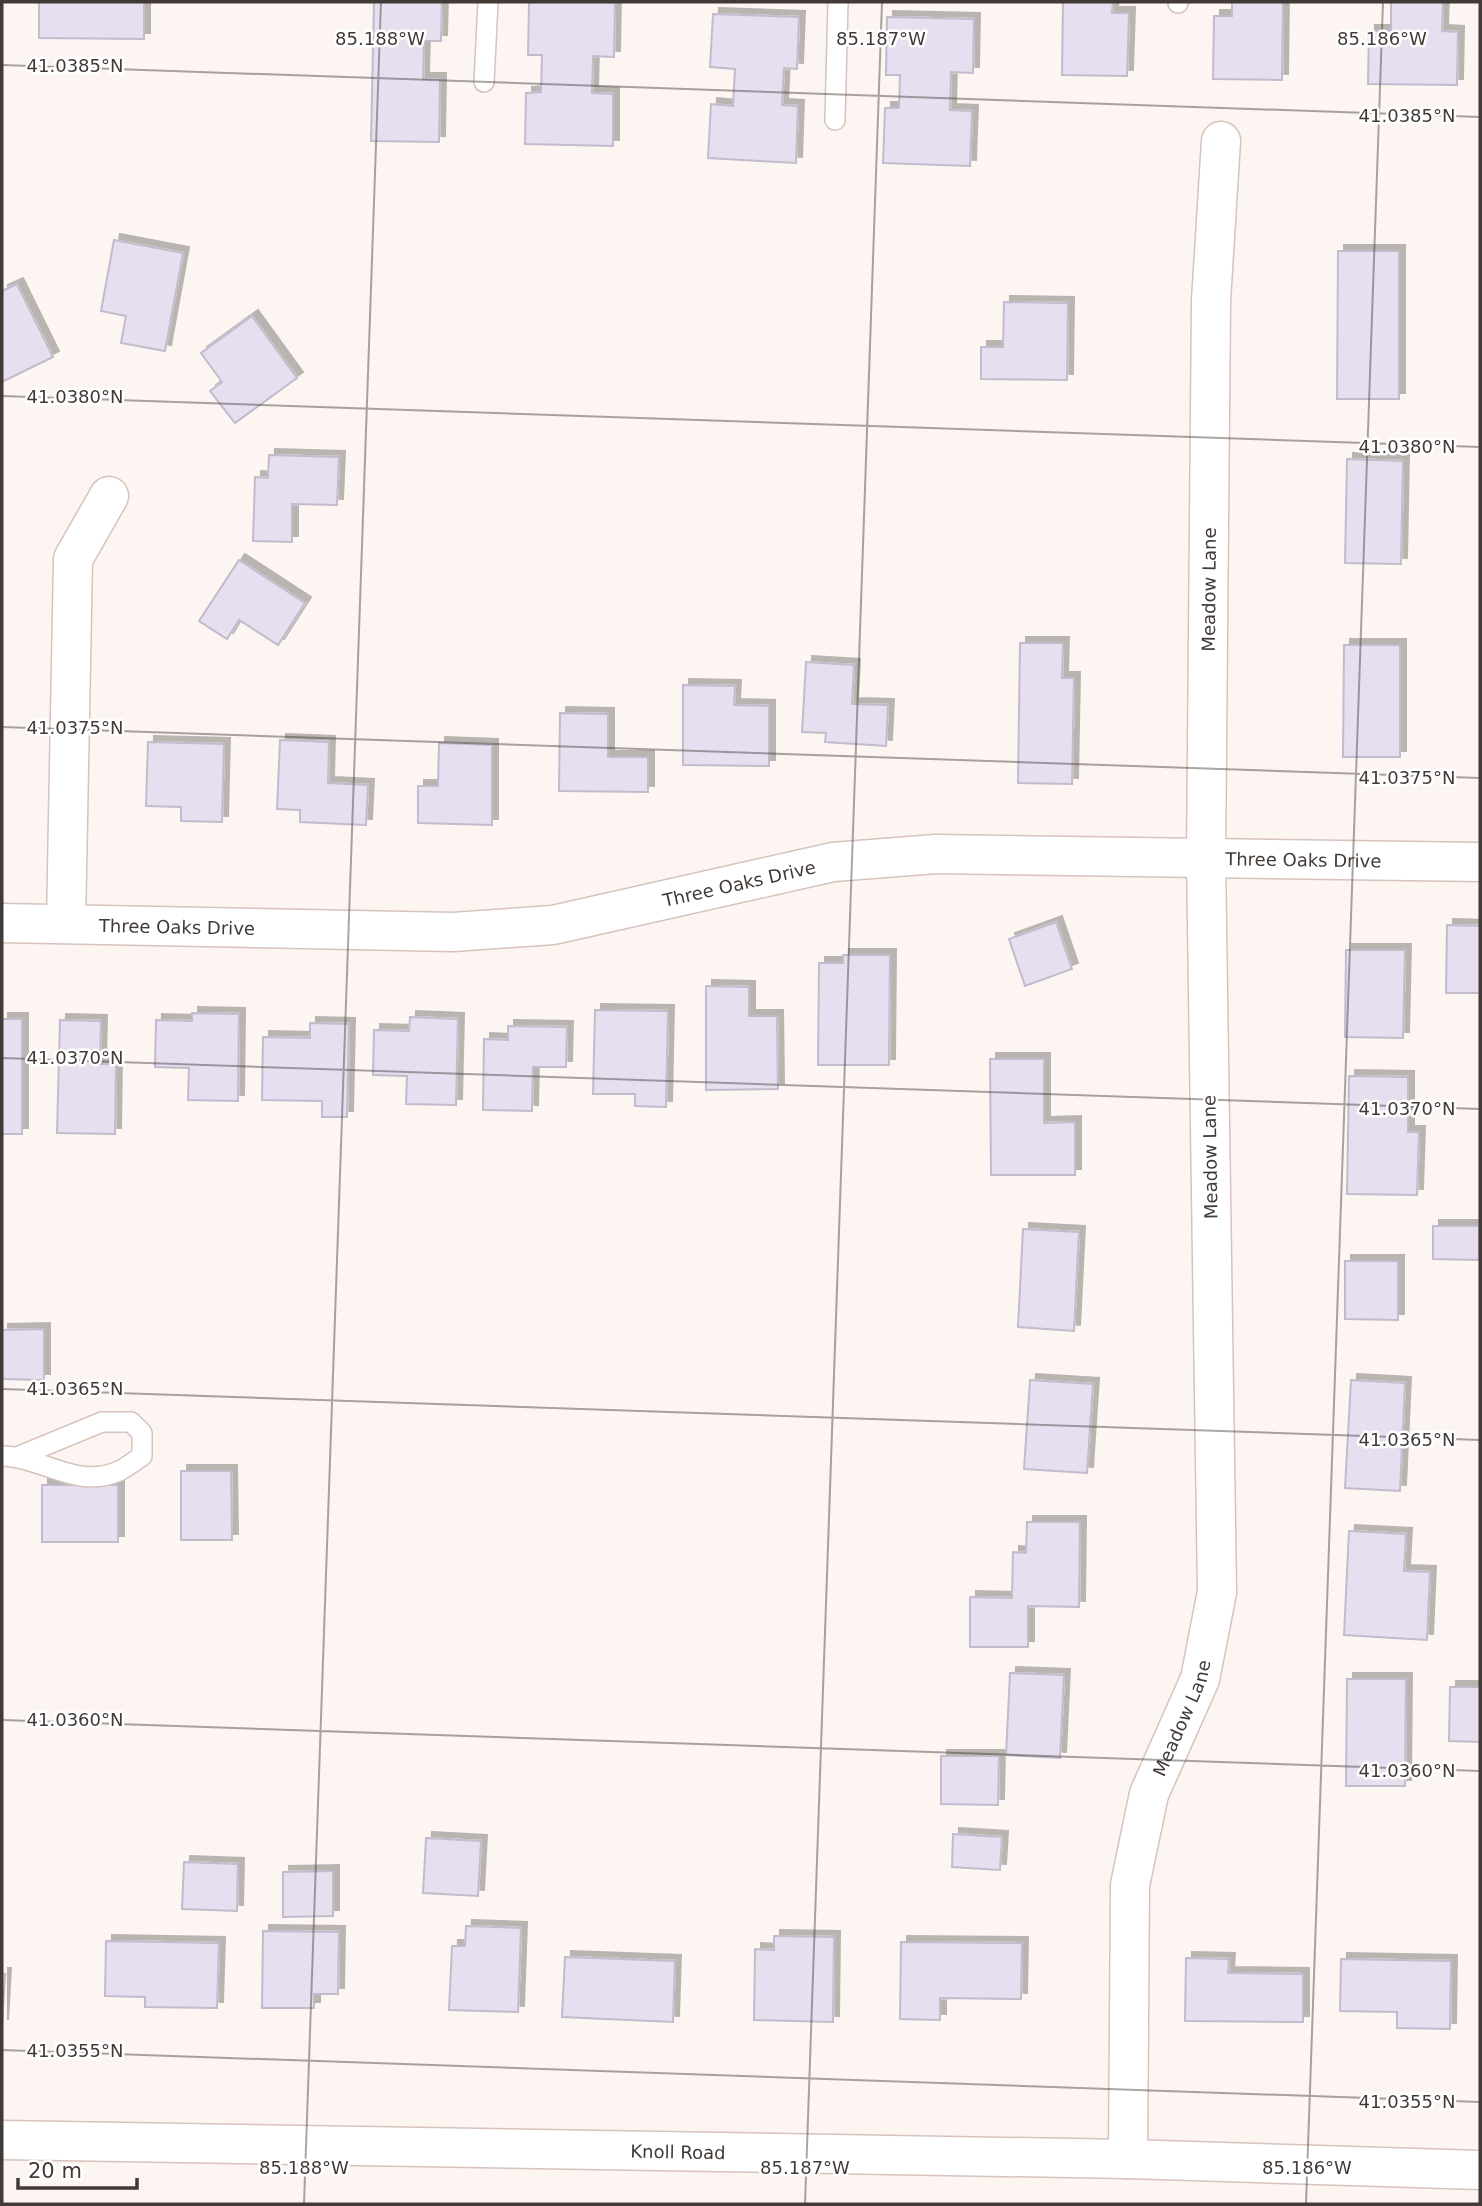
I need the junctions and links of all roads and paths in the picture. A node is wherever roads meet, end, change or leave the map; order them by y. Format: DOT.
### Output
graph roads {
  1 [pos="488,2"];
  2 [pos="838,2"];
  3 [pos="484,82"];
  4 [pos="835,121"];
  5 [pos="1221,141"];
  6 [pos="109,496"];
  7 [pos="1206,858"];
  8 [pos="1480,862"];
  9 [pos="2,923"];
  10 [pos="66,924"];
  11 [pos="9,1457"];
  12 [pos="2,2140"];
  13 [pos="1128,2159"];
  14 [pos="1480,2170"];
  1 -- 3 [label="lane"];
  2 -- 4 [label="lane"];
  5 -- 7 [label="street, Meadow Lane"];
  6 -- 10 [label="street"];
  7 -- 8 [label="street, Three Oaks Drive"];
  7 -- 10 [label="street, Three Oaks Drive"];
  7 -- 13 [label="street, Meadow Lane"];
  9 -- 10 [label="street, Three Oaks Drive"];
  11 -- 11 [label="lane"];
  12 -- 13 [label="street, Knoll Road"];
  13 -- 14 [label="street, Knoll Road"];
}
